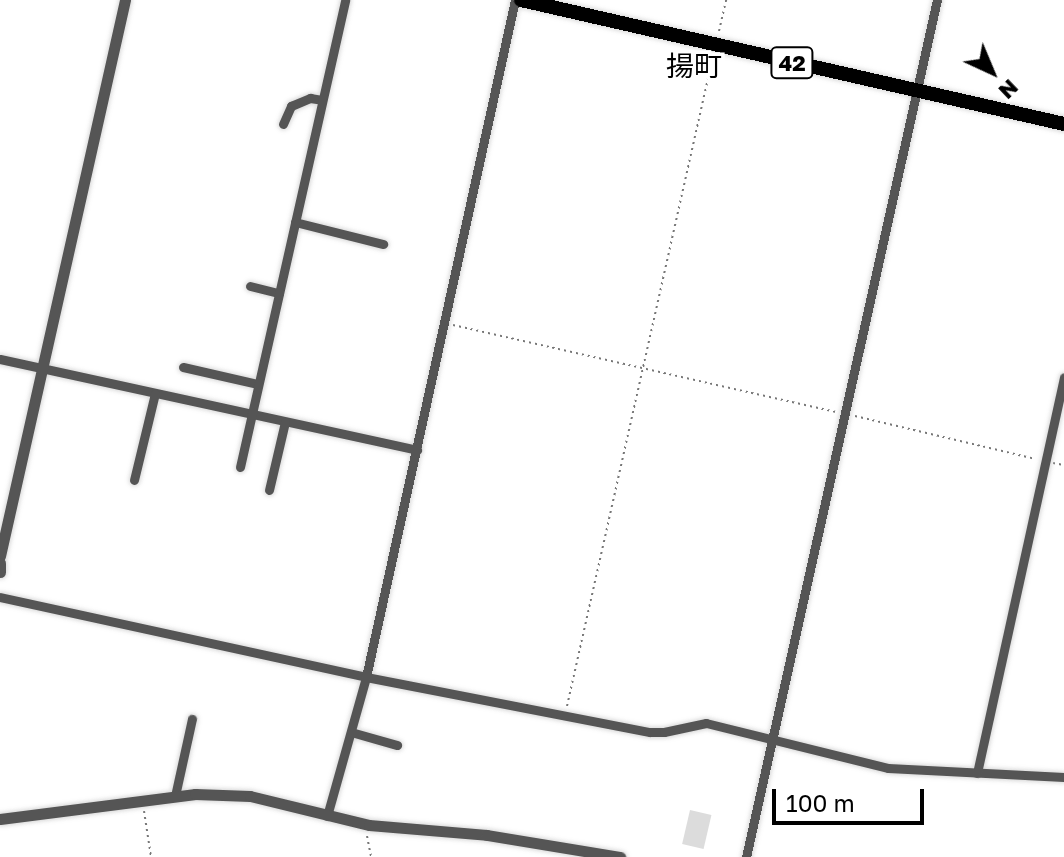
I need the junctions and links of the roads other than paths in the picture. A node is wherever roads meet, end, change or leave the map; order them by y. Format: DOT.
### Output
graph roads {
  1 [pos="125,0"];
  2 [pos="345,0"];
  3 [pos="518,0"];
  4 [pos="937,0"];
  5 [pos="917,90"];
  6 [pos="322,100"];
  7 [pos="283,124"];
  8 [pos="1064,124"];
  9 [pos="295,222"];
  10 [pos="383,244"];
  11 [pos="250,286"];
  12 [pos="279,293"];
  13 [pos="0,359"];
  14 [pos="183,367"];
  15 [pos="42,369"];
  16 [pos="1064,377"];
  17 [pos="258,384"];
  18 [pos="155,393"];
  19 [pos="252,414"];
  20 [pos="285,422"];
  21 [pos="417,450"];
  22 [pos="240,467"];
  23 [pos="134,480"];
  24 [pos="269,490"];
  25 [pos="0,556"];
  26 [pos="0,563"];
  27 [pos="0,572"];
  28 [pos="0,597"];
  29 [pos="366,677"];
  30 [pos="192,719"];
  31 [pos="351,732"];
  32 [pos="773,739"];
  33 [pos="397,745"];
  34 [pos="977,773"];
  35 [pos="1064,777"];
  36 [pos="175,796"];
  37 [pos="327,816"];
  38 [pos="0,819"];
  39 [pos="574,853"];
  40 [pos="620,857"];
  41 [pos="746,857"];
  1 -- 15 [label="street"];
  2 -- 6 [label="street"];
  3 -- 5 [label="main road, 42"];
  3 -- 21 [label="street"];
  4 -- 5 [label="street"];
  5 -- 8 [label="main road, 42"];
  5 -- 32 [label="street"];
  6 -- 7 [label="street"];
  6 -- 9 [label="street"];
  9 -- 10 [label="street"];
  9 -- 12 [label="street"];
  11 -- 12 [label="street"];
  12 -- 17 [label="street"];
  13 -- 15 [label="street"];
  14 -- 17 [label="street"];
  15 -- 18 [label="street"];
  15 -- 25 [label="street"];
  16 -- 34 [label="street"];
  17 -- 19 [label="street"];
  18 -- 19 [label="street"];
  18 -- 23 [label="street"];
  19 -- 20 [label="street"];
  19 -- 22 [label="street"];
  20 -- 21 [label="street"];
  20 -- 24 [label="street"];
  21 -- 29 [label="street"];
  26 -- 27 [label="street"];
  28 -- 29 [label="street"];
  29 -- 31 [label="street"];
  29 -- 32 [label="street"];
  30 -- 36 [label="street"];
  31 -- 33 [label="street"];
  31 -- 37 [label="street"];
  32 -- 34 [label="street"];
  32 -- 41 [label="street"];
  34 -- 35 [label="street"];
  36 -- 37 [label="street"];
  36 -- 38 [label="street"];
  37 -- 39 [label="street"];
  39 -- 40 [label="street"];
}
